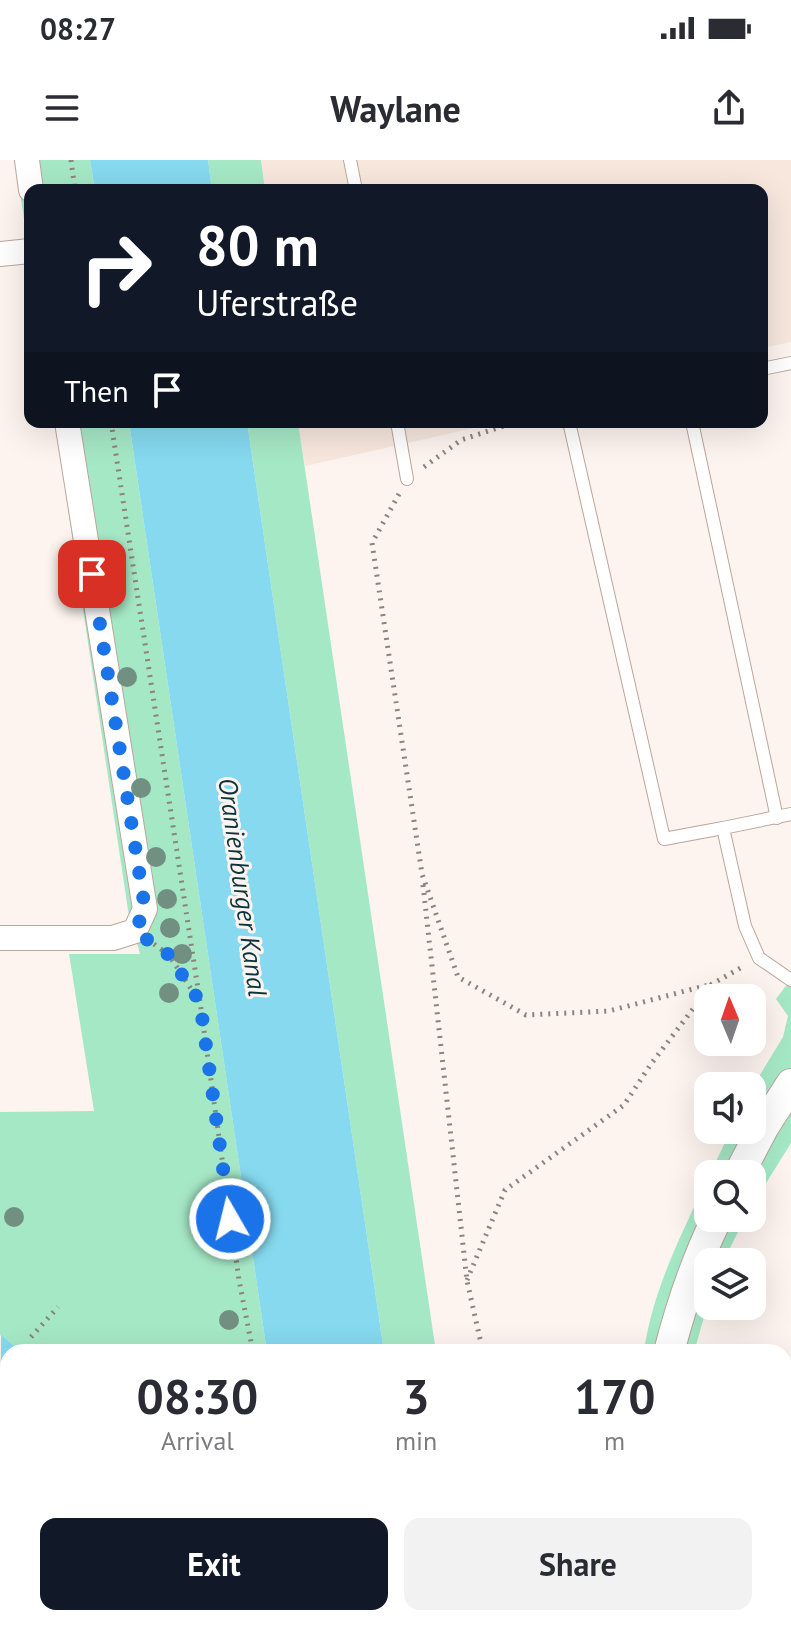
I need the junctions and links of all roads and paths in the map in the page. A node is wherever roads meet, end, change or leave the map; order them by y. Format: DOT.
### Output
graph roads {
  1 [pos="27,160"];
  2 [pos="71,160"];
  3 [pos="350,160"];
  4 [pos="30,184"];
  5 [pos="74,184"];
  6 [pos="355,184"];
  7 [pos="24,252"];
  8 [pos="0,254"];
  9 [pos="791,363"];
  10 [pos="768,368"];
  11 [pos="68,428"];
  12 [pos="112,428"];
  13 [pos="398,428"];
  14 [pos="498,428"];
  15 [pos="570,428"];
  16 [pos="693,428"];
  17 [pos="407,479"];
  18 [pos="791,814"];
  19 [pos="777,818"];
  20 [pos="723,828"];
  21 [pos="422,874"];
  22 [pos="135,931"];
  23 [pos="0,938"];
  24 [pos="759,958"];
  25 [pos="791,980"];
  26 [pos="712,984"];
  27 [pos="694,989"];
  28 [pos="200,1002"];
  29 [pos="694,1008"];
  30 [pos="791,1084"];
  31 [pos="746,1160"];
  32 [pos="710,1232"];
  33 [pos="467,1281"];
  34 [pos="58,1307"];
  35 [pos="31,1337"];
  36 [pos="251,1344"];
  37 [pos="481,1344"];
  38 [pos="671,1344"];
  1 -- 4 [label="street"];
  2 -- 5 [label="path"];
  3 -- 6 [label="lane"];
  7 -- 8 [label="street"];
  9 -- 10 [label="lane"];
  11 -- 22 [label="street"];
  12 -- 28 [label="path"];
  13 -- 17 [label="lane"];
  14 -- 17 [label="path"];
  15 -- 20 [label="lane"];
  16 -- 19 [label="lane"];
  17 -- 21 [label="path"];
  18 -- 19 [label="lane"];
  19 -- 20 [label="lane"];
  20 -- 24 [label="lane"];
  21 -- 27 [label="path"];
  21 -- 33 [label="path"];
  22 -- 23 [label="street"];
  22 -- 28 [label="path"];
  24 -- 25 [label="lane"];
  24 -- 26 [label="path"];
  28 -- 36 [label="path"];
  29 -- 33 [label="path"];
  30 -- 31 [label="street"];
  32 -- 38 [label="street"];
  33 -- 37 [label="path"];
  34 -- 35 [label="path"];
}
